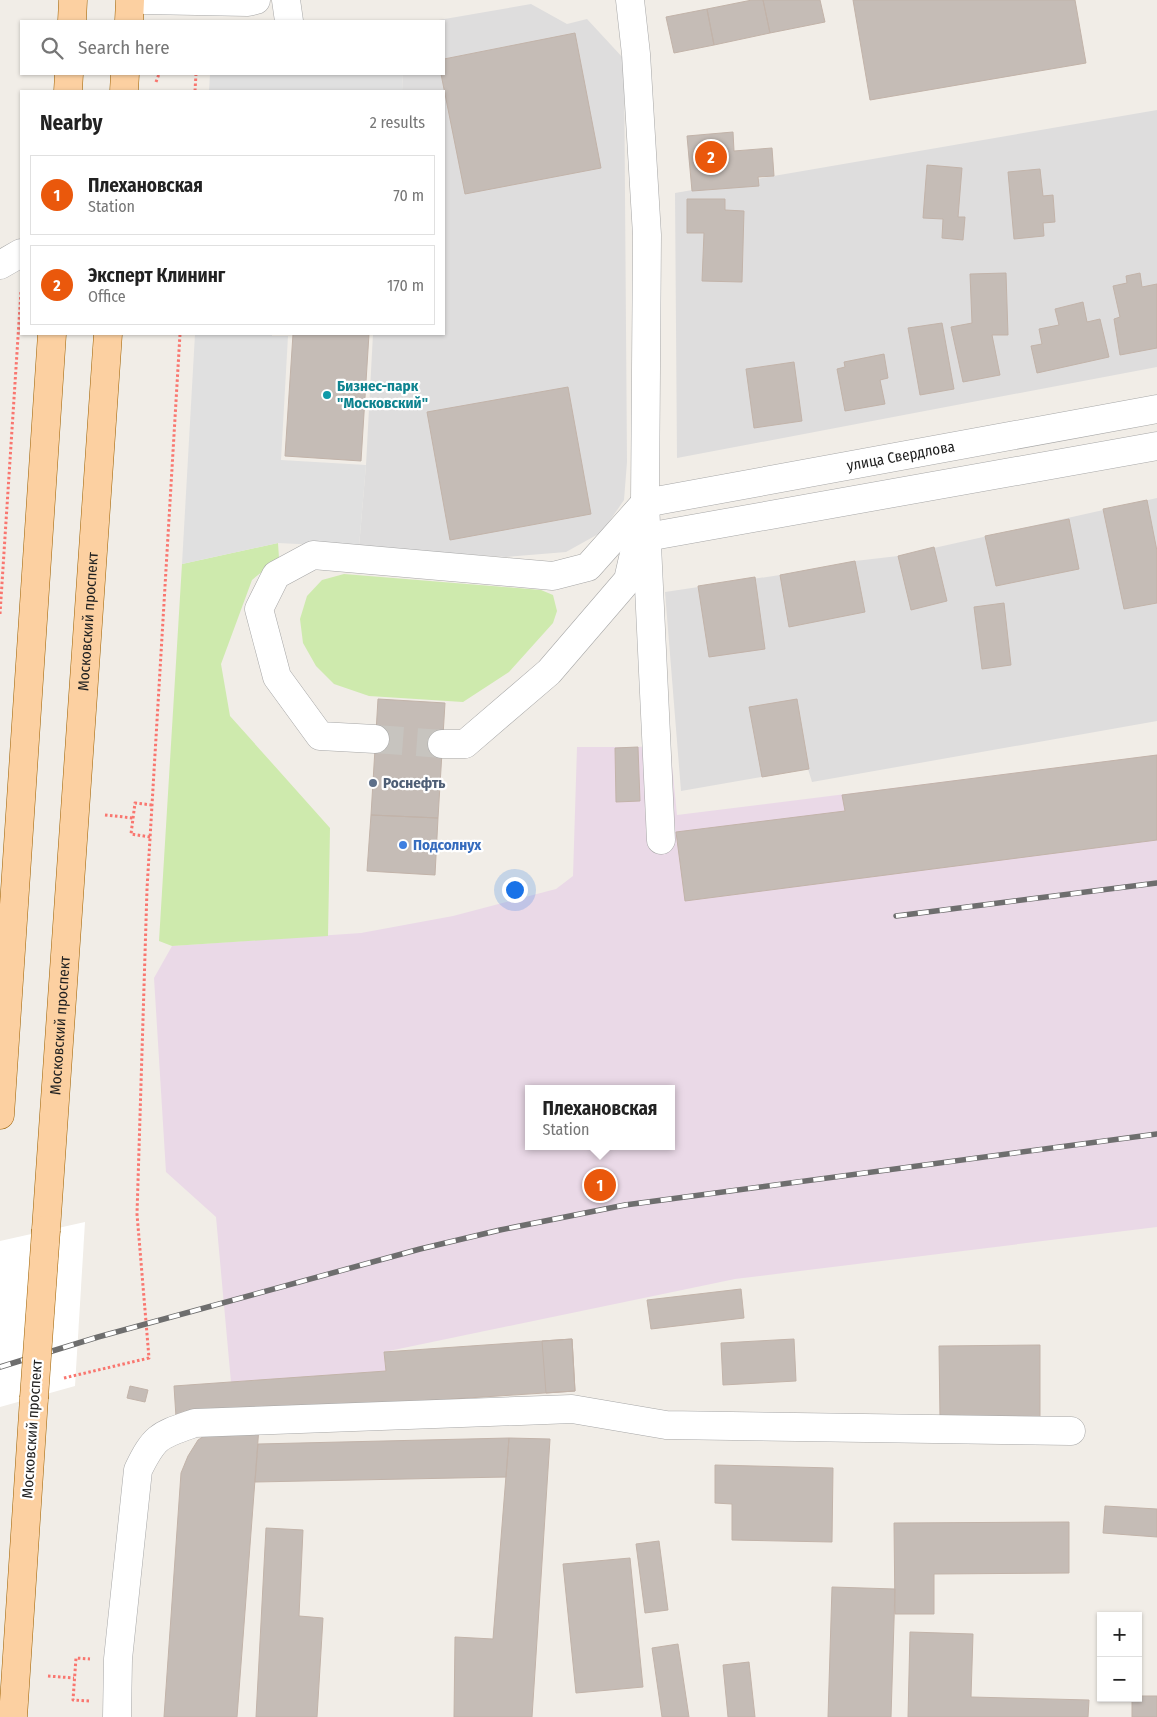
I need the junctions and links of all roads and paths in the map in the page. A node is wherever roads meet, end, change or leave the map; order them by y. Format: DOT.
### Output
graph roads {
  1 [pos="73,0"];
  2 [pos="130,0"];
  3 [pos="145,0"];
  4 [pos="256,0"];
  5 [pos="286,0"];
  6 [pos="630,0"];
  7 [pos="72,20"];
  8 [pos="129,20"];
  9 [pos="289,20"];
  10 [pos="69,75"];
  11 [pos="125,75"];
  12 [pos="196,75"];
  13 [pos="68,90"];
  14 [pos="124,90"];
  15 [pos="195,90"];
  16 [pos="20,254"];
  17 [pos="0,265"];
  18 [pos="20,306"];
  19 [pos="52,335"];
  20 [pos="108,335"];
  21 [pos="180,335"];
  22 [pos="1157,409"];
  23 [pos="1157,446"];
  24 [pos="646,503"];
  25 [pos="647,537"];
  26 [pos="0,614"];
  27 [pos="375,739"];
  28 [pos="442,744"];
  29 [pos="152,805"];
  30 [pos="99,814"];
  31 [pos="133,818"];
  32 [pos="150,837"];
  33 [pos="661,840"];
  34 [pos="0,1115"];
  35 [pos="56,1379"];
  36 [pos="1071,1431"];
  37 [pos="76,1658"];
  38 [pos="48,1676"];
  39 [pos="74,1678"];
  40 [pos="73,1700"];
  41 [pos="14,1717"];
  42 [pos="117,1717"];
  1 -- 7 [label="main road"];
  2 -- 8 [label="main road"];
  3 -- 4 [label="street"];
  5 -- 9 [label="street"];
  6 -- 24 [label="street"];
  10 -- 13 [label="main road"];
  11 -- 14 [label="main road"];
  12 -- 15 [label="path"];
  16 -- 17 [label="street"];
  18 -- 26 [label="path"];
  19 -- 34 [label="main road"];
  20 -- 41 [label="main road, Московский проспект, bridge"];
  21 -- 29 [label="path"];
  22 -- 24 [label="street, улица Свердлова"];
  23 -- 25 [label="street"];
  24 -- 25 [label="street"];
  24 -- 27 [label="street"];
  24 -- 28 [label="street"];
  25 -- 33 [label="street"];
  29 -- 31 [label="path"];
  29 -- 32 [label="path"];
  30 -- 31 [label="path"];
  31 -- 32 [label="path"];
  32 -- 35 [label="path"];
  36 -- 42 [label="street"];
  37 -- 39 [label="path"];
  38 -- 39 [label="path"];
  39 -- 40 [label="path"];
}
